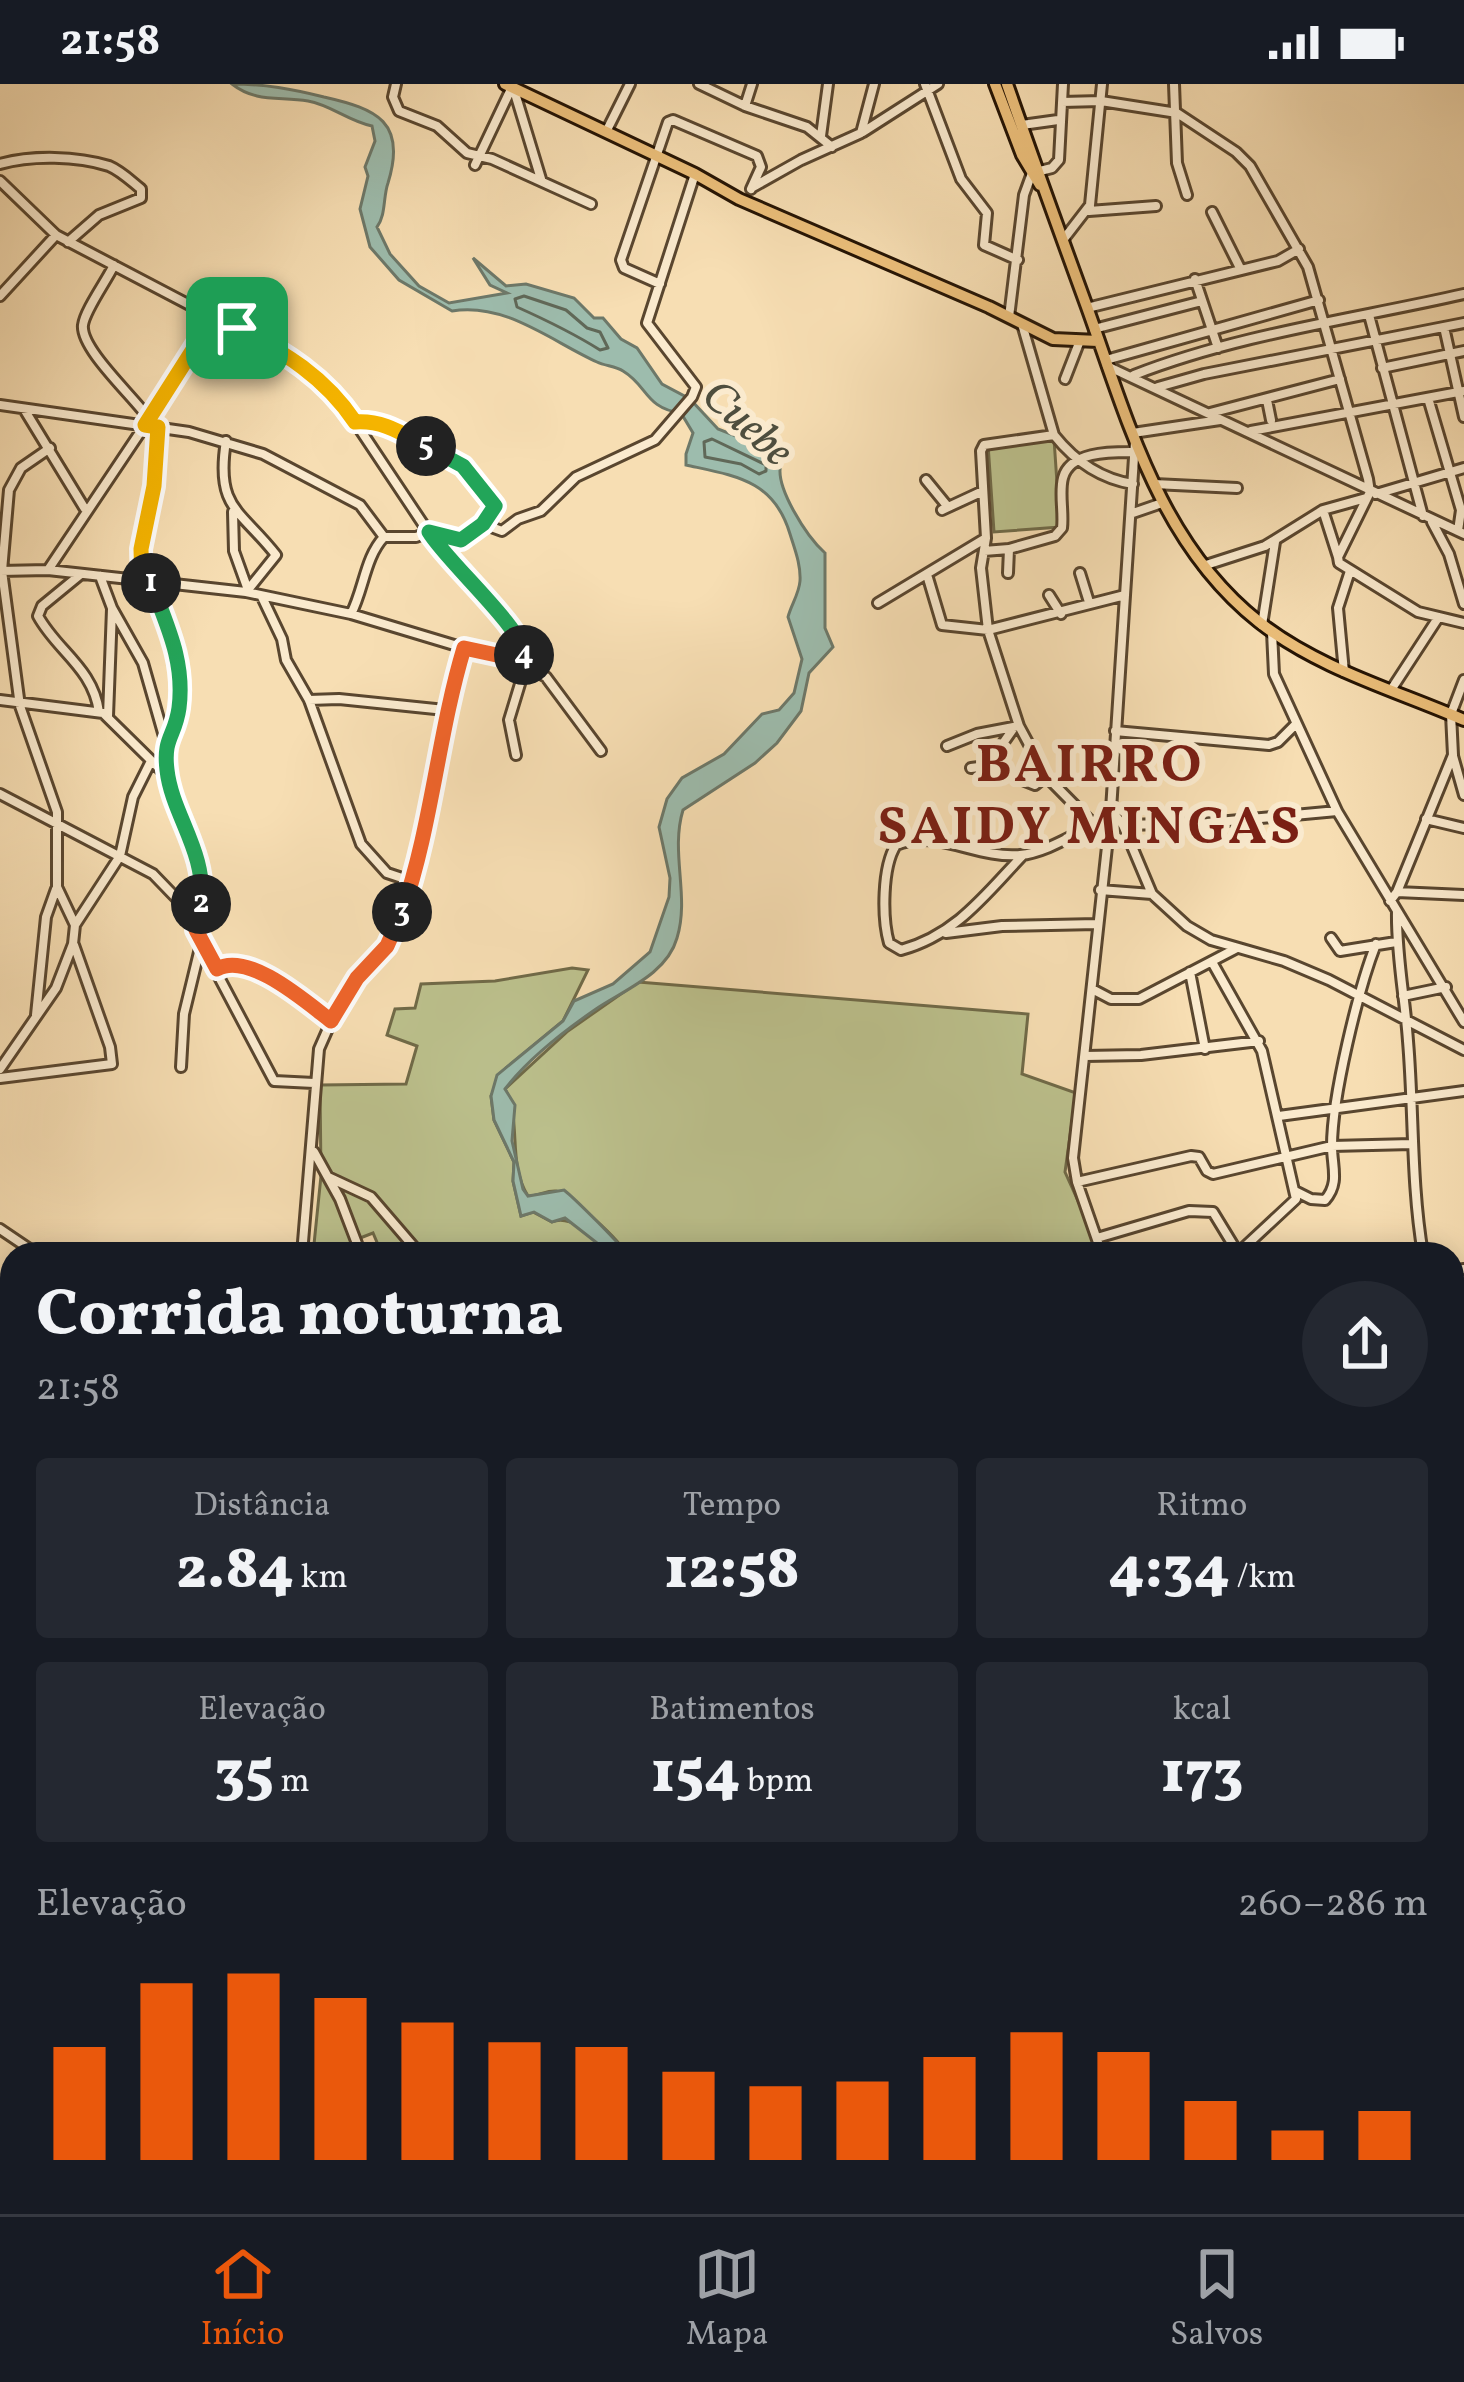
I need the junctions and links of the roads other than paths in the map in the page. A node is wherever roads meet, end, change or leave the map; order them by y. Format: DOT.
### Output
graph roads {
  1 [pos="396,84"];
  2 [pos="630,84"];
  3 [pos="699,84"];
  4 [pos="752,84"];
  5 [pos="828,84"];
  6 [pos="874,84"];
  7 [pos="938,84"];
  8 [pos="995,84"];
  9 [pos="1007,84"];
  10 [pos="1063,84"];
  11 [pos="1102,84"];
  12 [pos="1174,84"];
  13 [pos="510,87"];
  14 [pos="926,87"];
  15 [pos="1101,101"];
  16 [pos="1062,102"];
  17 [pos="745,106"];
  18 [pos="1177,113"];
  19 [pos="1058,120"];
  20 [pos="1022,125"];
  21 [pos="606,132"];
  22 [pos="861,133"];
  23 [pos="821,136"];
  24 [pos="833,147"];
  25 [pos="654,155"];
  26 [pos="477,160"];
  27 [pos="0,164"];
  28 [pos="1036,172"];
  29 [pos="695,174"];
  30 [pos="542,180"];
  31 [pos="0,181"];
  32 [pos="751,189"];
  33 [pos="1187,196"];
  34 [pos="739,199"];
  35 [pos="591,204"];
  36 [pos="1156,206"];
  37 [pos="1088,211"];
  38 [pos="1211,212"];
  39 [pos="56,235"];
  40 [pos="1062,241"];
  41 [pos="68,242"];
  42 [pos="1299,249"];
  43 [pos="1018,260"];
  44 [pos="114,265"];
  45 [pos="1240,268"];
  46 [pos="1195,279"];
  47 [pos="660,284"];
  48 [pos="1464,294"];
  49 [pos="0,296"];
  50 [pos="1319,300"];
  51 [pos="1202,301"];
  52 [pos="1087,308"];
  53 [pos="215,315"];
  54 [pos="1369,315"];
  55 [pos="1015,319"];
  56 [pos="1324,322"];
  57 [pos="1464,322"];
  58 [pos="1444,327"];
  59 [pos="1213,330"];
  60 [pos="1096,335"];
  61 [pos="1376,340"];
  62 [pos="1079,344"];
  63 [pos="1332,348"];
  64 [pos="1219,349"];
  65 [pos="1464,351"];
  66 [pos="1450,354"];
  67 [pos="1106,363"];
  68 [pos="1382,368"];
  69 [pos="1132,376"];
  70 [pos="1065,379"];
  71 [pos="1340,380"];
  72 [pos="1156,388"];
  73 [pos="1460,392"];
  74 [pos="1428,398"];
  75 [pos="1267,400"];
  76 [pos="0,404"];
  77 [pos="1390,405"];
  78 [pos="24,408"];
  79 [pos="1348,413"];
  80 [pos="1209,414"];
  81 [pos="1464,417"];
  82 [pos="1222,420"];
  83 [pos="1271,420"];
  84 [pos="147,422"];
  85 [pos="355,422"];
  86 [pos="158,427"];
  87 [pos="1250,431"];
  88 [pos="1054,435"];
  89 [pos="226,441"];
  90 [pos="1134,442"];
  91 [pos="50,448"];
  92 [pos="1080,458"];
  93 [pos="1464,468"];
  94 [pos="1451,471"];
  95 [pos="926,480"];
  96 [pos="1413,482"];
  97 [pos="1133,484"];
  98 [pos="1154,484"];
  99 [pos="5,488"];
  100 [pos="1237,488"];
  101 [pos="983,491"];
  102 [pos="1370,495"];
  103 [pos="1162,503"];
  104 [pos="86,510"];
  105 [pos="233,510"];
  106 [pos="1324,510"];
  107 [pos="1132,513"];
  108 [pos="1428,520"];
  109 [pos="483,524"];
  110 [pos="429,532"];
  111 [pos="1461,533"];
  112 [pos="384,538"];
  113 [pos="986,538"];
  114 [pos="1275,541"];
  115 [pos="1009,549"];
  116 [pos="984,551"];
  117 [pos="1338,557"];
  118 [pos="1201,567"];
  119 [pos="48,570"];
  120 [pos="1,571"];
  121 [pos="1350,571"];
  122 [pos="82,573"];
  123 [pos="1008,573"];
  124 [pos="1080,573"];
  125 [pos="100,575"];
  126 [pos="928,577"];
  127 [pos="147,582"];
  128 [pos="247,591"];
  129 [pos="1048,595"];
  130 [pos="262,596"];
  131 [pos="1125,596"];
  132 [pos="1089,602"];
  133 [pos="878,603"];
  134 [pos="1464,604"];
  135 [pos="112,608"];
  136 [pos="351,614"];
  137 [pos="1061,614"];
  138 [pos="1438,618"];
  139 [pos="1464,623"];
  140 [pos="1268,628"];
  141 [pos="988,630"];
  142 [pos="0,644"];
  143 [pos="13,645"];
  144 [pos="464,648"];
  145 [pos="516,652"];
  146 [pos="1344,672"];
  147 [pos="1464,680"];
  148 [pos="1391,690"];
  149 [pos="0,700"];
  150 [pos="20,700"];
  151 [pos="309,700"];
  152 [pos="445,710"];
  153 [pos="103,714"];
  154 [pos="1451,714"];
  155 [pos="1464,720"];
  156 [pos="1296,724"];
  157 [pos="1016,727"];
  158 [pos="1115,731"];
  159 [pos="1464,734"];
  160 [pos="165,741"];
  161 [pos="1454,742"];
  162 [pos="947,746"];
  163 [pos="601,751"];
  164 [pos="1453,754"];
  165 [pos="516,755"];
  166 [pos="151,761"];
  167 [pos="987,766"];
  168 [pos="971,768"];
  169 [pos="167,776"];
  170 [pos="1046,776"];
  171 [pos="0,794"];
  172 [pos="1464,795"];
  173 [pos="1111,810"];
  174 [pos="1337,811"];
  175 [pos="1426,819"];
  176 [pos="58,823"];
  177 [pos="1123,825"];
  178 [pos="1092,826"];
  179 [pos="1464,828"];
  180 [pos="1108,839"];
  181 [pos="120,856"];
  182 [pos="1022,856"];
  183 [pos="411,881"];
  184 [pos="56,887"];
  185 [pos="1100,890"];
  186 [pos="1152,894"];
  187 [pos="1464,895"];
  188 [pos="1395,901"];
  189 [pos="1097,924"];
  190 [pos="75,926"];
  191 [pos="196,930"];
  192 [pos="944,933"];
  193 [pos="1331,938"];
  194 [pos="1396,942"];
  195 [pos="73,944"];
  196 [pos="201,944"];
  197 [pos="1372,946"];
  198 [pos="1239,948"];
  199 [pos="1212,962"];
  200 [pos="217,969"];
  201 [pos="1190,972"];
  202 [pos="1092,989"];
  203 [pos="1464,989"];
  204 [pos="1447,990"];
  205 [pos="1362,996"];
  206 [pos="1403,996"];
  207 [pos="1111,999"];
  208 [pos="1090,1007"];
  209 [pos="35,1017"];
  210 [pos="331,1021"];
  211 [pos="1406,1022"];
  212 [pos="1464,1022"];
  213 [pos="1088,1037"];
  214 [pos="1258,1045"];
  215 [pos="1205,1049"];
  216 [pos="1464,1049"];
  217 [pos="1104,1054"];
  218 [pos="1085,1056"];
  219 [pos="182,1067"];
  220 [pos="0,1069"];
  221 [pos="0,1078"];
  222 [pos="314,1083"];
  223 [pos="1464,1091"];
  224 [pos="1408,1100"];
  225 [pos="1337,1109"];
  226 [pos="1279,1116"];
  227 [pos="1412,1144"];
  228 [pos="1332,1145"];
  229 [pos="311,1148"];
  230 [pos="1288,1154"];
  231 [pos="328,1177"];
  232 [pos="1077,1182"];
  233 [pos="1294,1190"];
  234 [pos="1096,1238"];
  235 [pos="303,1242"];
  236 [pos="357,1242"];
  237 [pos="410,1242"];
  238 [pos="1098,1242"];
  239 [pos="1231,1242"];
  240 [pos="1250,1242"];
  241 [pos="1422,1242"];
  1 -- 26 [label="street"];
  2 -- 21 [label="street"];
  3 -- 17 [label="street"];
  4 -- 17 [label="street"];
  5 -- 23 [label="street"];
  6 -- 22 [label="street"];
  7 -- 14 [label="street"];
  8 -- 28 [label="main road"];
  9 -- 20 [label="main road"];
  10 -- 16 [label="street"];
  11 -- 15 [label="street"];
  12 -- 18 [label="street"];
  13 -- 21 [label="main road"];
  13 -- 26 [label="street"];
  13 -- 30 [label="street"];
  14 -- 22 [label="street"];
  14 -- 43 [label="street"];
  15 -- 16 [label="street"];
  15 -- 18 [label="street"];
  15 -- 37 [label="street"];
  16 -- 19 [label="street"];
  17 -- 23 [label="street"];
  18 -- 33 [label="street"];
  18 -- 42 [label="street"];
  19 -- 20 [label="street"];
  19 -- 28 [label="street"];
  20 -- 28 [label="main road"];
  21 -- 25 [label="main road"];
  22 -- 24 [label="street"];
  23 -- 24 [label="street"];
  24 -- 32 [label="street"];
  25 -- 29 [label="main road"];
  25 -- 32 [label="street"];
  25 -- 47 [label="street"];
  26 -- 30 [label="street"];
  27 -- 41 [label="street"];
  28 -- 40 [label="main road"];
  28 -- 43 [label="street"];
  29 -- 34 [label="main road"];
  29 -- 47 [label="street"];
  30 -- 35 [label="street"];
  31 -- 39 [label="street"];
  32 -- 34 [label="street"];
  34 -- 55 [label="main road"];
  36 -- 37 [label="street"];
  37 -- 40 [label="street"];
  38 -- 45 [label="street"];
  39 -- 41 [label="street"];
  39 -- 49 [label="street"];
  40 -- 52 [label="main road"];
  41 -- 44 [label="street"];
  42 -- 45 [label="street"];
  42 -- 50 [label="street"];
  43 -- 55 [label="street"];
  44 -- 53 [label="street"];
  44 -- 84 [label="street"];
  45 -- 46 [label="street"];
  46 -- 51 [label="street"];
  46 -- 52 [label="street"];
  47 -- 109 [label="street"];
  48 -- 54 [label="street"];
  50 -- 56 [label="street"];
  50 -- 59 [label="street"];
  51 -- 59 [label="street"];
  51 -- 60 [label="street"];
  52 -- 60 [label="main road"];
  53 -- 84 [label="street"];
  53 -- 85 [label="street"];
  54 -- 56 [label="street"];
  54 -- 61 [label="street"];
  55 -- 62 [label="main road"];
  55 -- 88 [label="street"];
  56 -- 63 [label="street"];
  56 -- 64 [label="street"];
  57 -- 58 [label="street"];
  58 -- 61 [label="street"];
  58 -- 66 [label="street"];
  59 -- 64 [label="street"];
  59 -- 67 [label="street"];
  60 -- 62 [label="main road"];
  60 -- 67 [label="main road"];
  61 -- 63 [label="street"];
  61 -- 68 [label="street"];
  62 -- 70 [label="street"];
  63 -- 71 [label="street"];
  63 -- 72 [label="street"];
  64 -- 69 [label="street"];
  65 -- 66 [label="street"];
  66 -- 68 [label="street"];
  66 -- 73 [label="street"];
  67 -- 69 [label="street"];
  67 -- 90 [label="main road"];
  68 -- 77 [label="street"];
  69 -- 72 [label="street"];
  71 -- 75 [label="street"];
  71 -- 79 [label="street"];
  72 -- 80 [label="street"];
  73 -- 74 [label="street"];
  73 -- 81 [label="street"];
  74 -- 77 [label="street"];
  74 -- 94 [label="street"];
  75 -- 80 [label="street"];
  75 -- 83 [label="street"];
  76 -- 78 [label="street"];
  77 -- 79 [label="street"];
  77 -- 96 [label="street"];
  78 -- 84 [label="street"];
  78 -- 91 [label="street"];
  79 -- 87 [label="street"];
  79 -- 102 [label="street"];
  80 -- 82 [label="street"];
  82 -- 87 [label="street"];
  82 -- 90 [label="street"];
  84 -- 86 [label="street"];
  84 -- 104 [label="street"];
  85 -- 109 [label="street"];
  85 -- 110 [label="street"];
  86 -- 89 [label="street"];
  86 -- 127 [label="street"];
  87 -- 102 [label="street"];
  88 -- 92 [label="street"];
  88 -- 101 [label="street"];
  89 -- 105 [label="street"];
  89 -- 112 [label="street"];
  90 -- 92 [label="street"];
  90 -- 97 [label="street"];
  90 -- 98 [label="main road"];
  91 -- 99 [label="street"];
  91 -- 104 [label="street"];
  92 -- 97 [label="street"];
  92 -- 115 [label="street"];
  93 -- 94 [label="street"];
  94 -- 96 [label="street"];
  94 -- 111 [label="street"];
  95 -- 101 [label="street"];
  96 -- 102 [label="street"];
  96 -- 108 [label="street"];
  97 -- 107 [label="street"];
  98 -- 100 [label="street"];
  98 -- 103 [label="main road"];
  99 -- 120 [label="street"];
  101 -- 113 [label="street"];
  102 -- 106 [label="street"];
  102 -- 108 [label="street"];
  102 -- 117 [label="street"];
  103 -- 107 [label="street"];
  103 -- 118 [label="main road"];
  104 -- 119 [label="street"];
  105 -- 128 [label="street"];
  105 -- 128 [label="street"];
  106 -- 114 [label="street"];
  106 -- 117 [label="street"];
  107 -- 131 [label="street"];
  108 -- 111 [label="street"];
  108 -- 134 [label="street"];
  109 -- 110 [label="street"];
  110 -- 112 [label="street"];
  110 -- 145 [label="street"];
  112 -- 136 [label="street"];
  113 -- 116 [label="street"];
  113 -- 126 [label="street"];
  114 -- 118 [label="street"];
  114 -- 140 [label="street"];
  115 -- 116 [label="street"];
  115 -- 123 [label="street"];
  116 -- 141 [label="street"];
  117 -- 121 [label="street"];
  118 -- 140 [label="main road"];
  119 -- 120 [label="street"];
  119 -- 122 [label="street"];
  120 -- 143 [label="street"];
  121 -- 138 [label="street"];
  121 -- 146 [label="street"];
  122 -- 125 [label="street"];
  122 -- 153 [label="street"];
  124 -- 132 [label="street"];
  125 -- 127 [label="street"];
  125 -- 135 [label="street"];
  126 -- 133 [label="street"];
  126 -- 141 [label="street"];
  127 -- 128 [label="street"];
  127 -- 160 [label="street"];
  128 -- 130 [label="street"];
  129 -- 137 [label="street"];
  130 -- 136 [label="street"];
  130 -- 151 [label="street"];
  131 -- 132 [label="street"];
  131 -- 158 [label="street"];
  132 -- 137 [label="street"];
  135 -- 153 [label="street"];
  135 -- 160 [label="street"];
  136 -- 144 [label="street"];
  137 -- 141 [label="street"];
  138 -- 139 [label="street"];
  138 -- 148 [label="street"];
  140 -- 146 [label="main road"];
  140 -- 156 [label="street"];
  141 -- 157 [label="street"];
  142 -- 143 [label="street"];
  143 -- 150 [label="street"];
  144 -- 145 [label="street"];
  144 -- 152 [label="street"];
  145 -- 163 [label="street"];
  145 -- 165 [label="street"];
  146 -- 148 [label="main road"];
  147 -- 154 [label="street"];
  148 -- 154 [label="main road"];
  149 -- 150 [label="street"];
  150 -- 153 [label="street"];
  150 -- 176 [label="street"];
  151 -- 152 [label="street"];
  151 -- 183 [label="street"];
  152 -- 183 [label="street"];
  153 -- 166 [label="street"];
  154 -- 155 [label="main road"];
  154 -- 161 [label="street"];
  156 -- 158 [label="street"];
  156 -- 174 [label="street"];
  157 -- 162 [label="street"];
  157 -- 167 [label="street"];
  157 -- 170 [label="street"];
  158 -- 173 [label="street"];
  159 -- 161 [label="street"];
  160 -- 169 [label="street"];
  161 -- 164 [label="street"];
  164 -- 172 [label="street"];
  164 -- 175 [label="street"];
  166 -- 169 [label="street"];
  166 -- 181 [label="street"];
  167 -- 168 [label="street"];
  167 -- 170 [label="street"];
  169 -- 191 [label="street"];
  170 -- 178 [label="street"];
  171 -- 176 [label="street"];
  173 -- 177 [label="street"];
  173 -- 180 [label="street"];
  174 -- 177 [label="street"];
  174 -- 188 [label="street"];
  175 -- 179 [label="street"];
  175 -- 188 [label="street"];
  176 -- 181 [label="street"];
  176 -- 184 [label="street"];
  177 -- 186 [label="street"];
  178 -- 180 [label="street"];
  178 -- 182 [label="street"];
  180 -- 185 [label="street"];
  181 -- 190 [label="street"];
  181 -- 191 [label="street"];
  182 -- 192 [label="street"];
  182 -- 192 [label="street"];
  183 -- 210 [label="street"];
  184 -- 190 [label="street"];
  184 -- 209 [label="street"];
  185 -- 186 [label="street"];
  185 -- 189 [label="street"];
  186 -- 198 [label="street"];
  187 -- 188 [label="street"];
  188 -- 194 [label="street"];
  188 -- 204 [label="street"];
  189 -- 192 [label="street"];
  189 -- 202 [label="street"];
  190 -- 195 [label="street"];
  191 -- 196 [label="street"];
  193 -- 197 [label="street"];
  194 -- 197 [label="street"];
  194 -- 206 [label="street"];
  195 -- 209 [label="street"];
  195 -- 221 [label="street"];
  196 -- 200 [label="street"];
  196 -- 219 [label="street"];
  197 -- 205 [label="street"];
  198 -- 199 [label="street"];
  198 -- 205 [label="street"];
  199 -- 201 [label="street"];
  199 -- 214 [label="street"];
  200 -- 210 [label="street"];
  200 -- 222 [label="street"];
  201 -- 207 [label="street"];
  201 -- 215 [label="street"];
  202 -- 207 [label="street"];
  202 -- 208 [label="street"];
  203 -- 204 [label="street"];
  204 -- 206 [label="street"];
  204 -- 212 [label="street"];
  205 -- 211 [label="street"];
  205 -- 225 [label="street"];
  206 -- 211 [label="street"];
  207 -- 208 [label="street"];
  208 -- 213 [label="street"];
  209 -- 220 [label="street"];
  210 -- 222 [label="street"];
  211 -- 216 [label="street"];
  211 -- 224 [label="street"];
  213 -- 217 [label="street"];
  213 -- 218 [label="street"];
  214 -- 215 [label="street"];
  214 -- 226 [label="street"];
  215 -- 217 [label="street"];
  217 -- 218 [label="street"];
  218 -- 232 [label="street"];
  222 -- 229 [label="street"];
  223 -- 224 [label="street"];
  224 -- 225 [label="street"];
  224 -- 227 [label="street"];
  225 -- 226 [label="street"];
  225 -- 228 [label="street"];
  226 -- 230 [label="street"];
  227 -- 228 [label="street"];
  227 -- 241 [label="street"];
  228 -- 230 [label="street"];
  228 -- 233 [label="street"];
  229 -- 231 [label="street"];
  229 -- 235 [label="street"];
  230 -- 232 [label="street"];
  230 -- 233 [label="street"];
  231 -- 236 [label="street"];
  231 -- 237 [label="street"];
  232 -- 234 [label="street"];
  233 -- 240 [label="street"];
  234 -- 238 [label="street"];
  234 -- 239 [label="street"];
}
